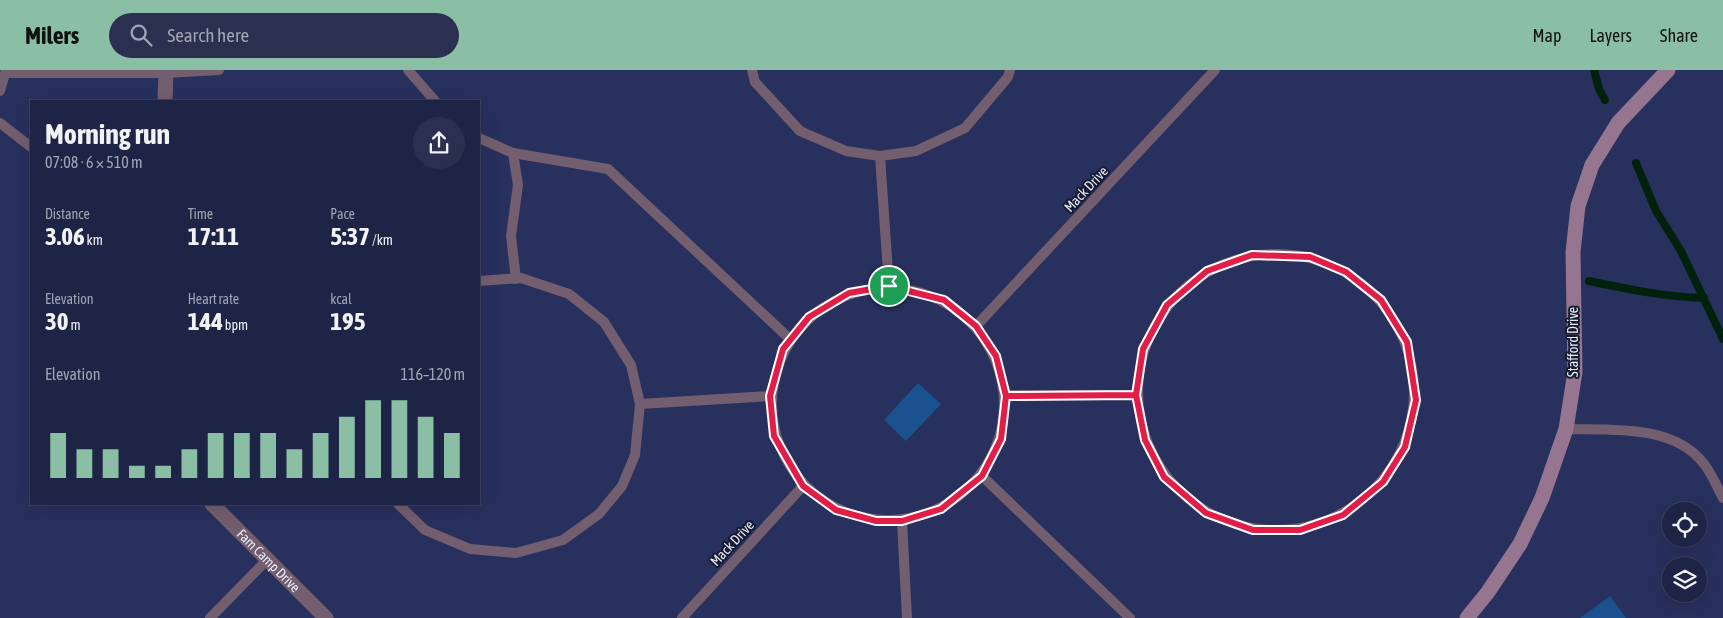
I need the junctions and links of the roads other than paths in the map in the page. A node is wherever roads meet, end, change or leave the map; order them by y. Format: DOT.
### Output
graph roads {
  1 [pos="219,70"];
  2 [pos="408,70"];
  3 [pos="752,70"];
  4 [pos="1010,70"];
  5 [pos="1215,70"];
  6 [pos="1668,70"];
  7 [pos="6,71"];
  8 [pos="166,72"];
  9 [pos="0,91"];
  10 [pos="166,100"];
  11 [pos="434,100"];
  12 [pos="0,123"];
  13 [pos="480,138"];
  14 [pos="30,146"];
  15 [pos="514,153"];
  16 [pos="880,156"];
  17 [pos="516,279"];
  18 [pos="480,281"];
  19 [pos="889,286"];
  20 [pos="976,326"];
  21 [pos="791,340"];
  22 [pos="1136,395"];
  23 [pos="770,396"];
  24 [pos="1006,396"];
  25 [pos="640,404"];
  26 [pos="1566,429"];
  27 [pos="982,476"];
  28 [pos="803,486"];
  29 [pos="1723,498"];
  30 [pos="213,505"];
  31 [pos="399,505"];
  32 [pos="902,521"];
  33 [pos="267,560"];
  34 [pos="210,618"];
  35 [pos="326,618"];
  36 [pos="682,618"];
  37 [pos="907,618"];
  38 [pos="1130,618"];
  39 [pos="1467,618"];
  1 -- 8 [label="lane"];
  2 -- 11 [label="lane"];
  3 -- 16 [label="lane"];
  4 -- 16 [label="lane"];
  5 -- 20 [label="lane, Mack Drive"];
  6 -- 26 [label="street, Stafford Drive"];
  7 -- 8 [label="lane"];
  7 -- 9 [label="lane"];
  8 -- 10 [label="street"];
  12 -- 14 [label="lane"];
  13 -- 15 [label="lane"];
  15 -- 17 [label="lane"];
  15 -- 21 [label="lane"];
  16 -- 19 [label="lane"];
  17 -- 18 [label="lane"];
  17 -- 25 [label="lane"];
  19 -- 20 [label="lane"];
  19 -- 21 [label="lane"];
  20 -- 24 [label="lane"];
  21 -- 23 [label="lane"];
  22 -- 22 [label="lane"];
  22 -- 24 [label="lane"];
  23 -- 25 [label="lane"];
  23 -- 28 [label="lane"];
  24 -- 27 [label="lane"];
  25 -- 31 [label="lane"];
  26 -- 29 [label="lane"];
  26 -- 39 [label="street, Stafford Drive"];
  27 -- 32 [label="lane"];
  27 -- 38 [label="lane"];
  28 -- 32 [label="lane"];
  28 -- 36 [label="lane, Mack Drive"];
  30 -- 33 [label="street, Fam Camp Drive"];
  32 -- 37 [label="lane"];
  33 -- 34 [label="lane"];
  33 -- 35 [label="street, Fam Camp Drive"];
}
